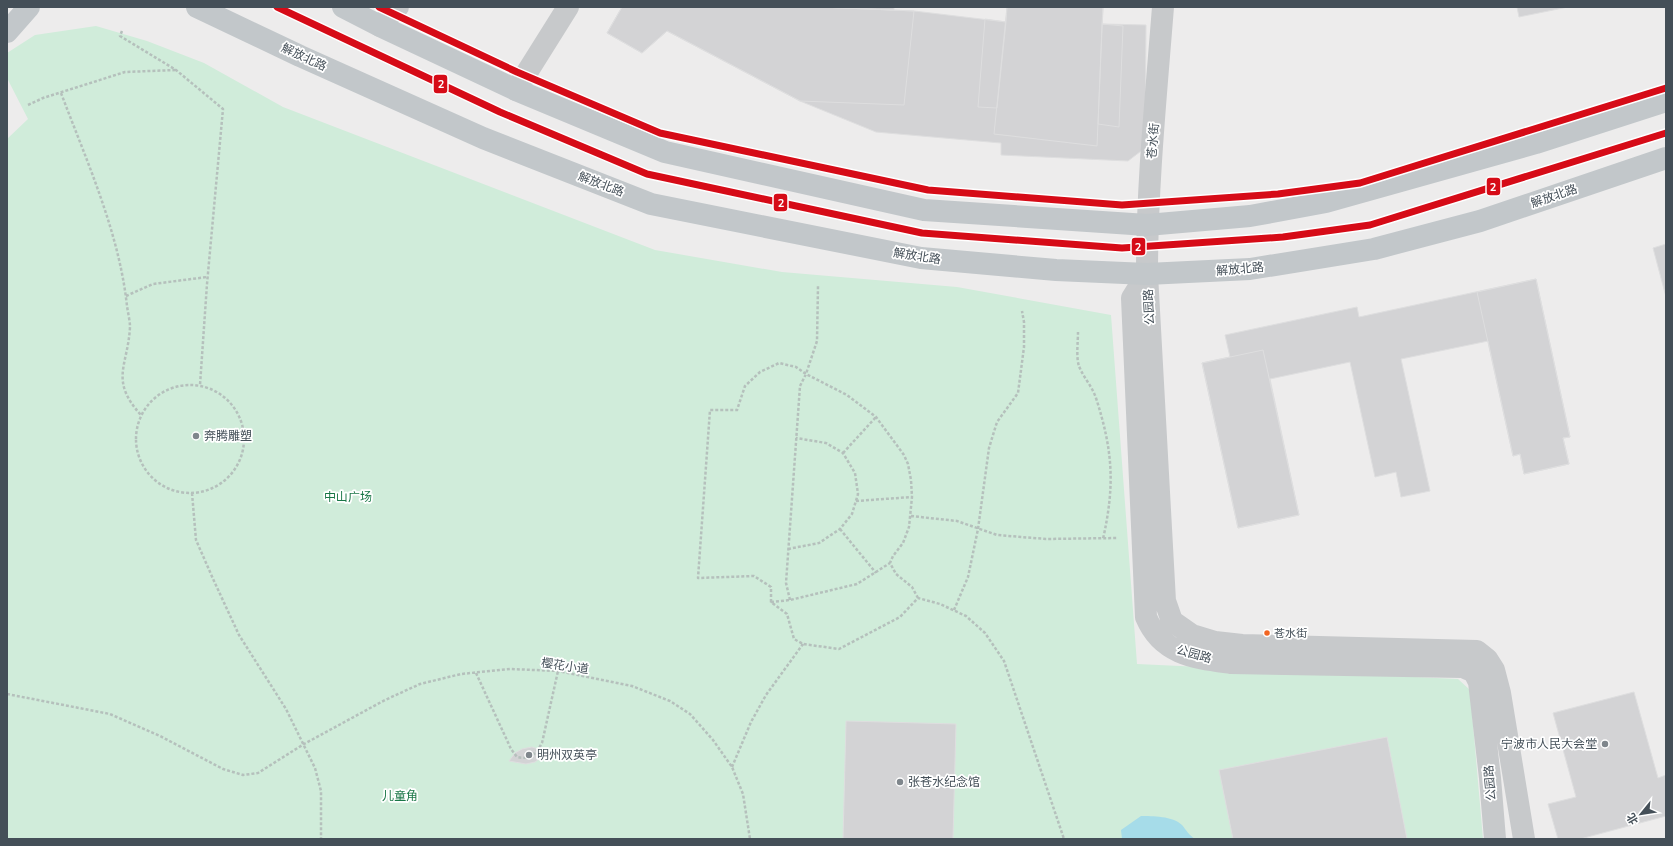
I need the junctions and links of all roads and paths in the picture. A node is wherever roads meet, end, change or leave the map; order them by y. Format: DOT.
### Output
graph roads {
  1 [pos="29,7"];
  2 [pos="197,7"];
  3 [pos="343,7"];
  4 [pos="398,7"];
  5 [pos="568,7"];
  6 [pos="1163,7"];
  7 [pos="380,26"];
  8 [pos="122,31"];
  9 [pos="7,32"];
  10 [pos="176,70"];
  11 [pos="516,90"];
  12 [pos="61,93"];
  13 [pos="1666,102"];
  14 [pos="28,105"];
  15 [pos="1666,158"];
  16 [pos="1147,225"];
  17 [pos="1147,274"];
  18 [pos="207,277"];
  19 [pos="818,286"];
  20 [pos="126,296"];
  21 [pos="1022,311"];
  22 [pos="1078,332"];
  23 [pos="806,374"];
  24 [pos="200,385"];
  25 [pos="141,415"];
  26 [pos="876,416"];
  27 [pos="796,438"];
  28 [pos="843,454"];
  29 [pos="192,493"];
  30 [pos="912,497"];
  31 [pos="856,501"];
  32 [pos="911,516"];
  33 [pos="840,529"];
  34 [pos="978,529"];
  35 [pos="1123,538"];
  36 [pos="1103,539"];
  37 [pos="788,549"];
  38 [pos="890,563"];
  39 [pos="876,573"];
  40 [pos="918,598"];
  41 [pos="790,600"];
  42 [pos="771,602"];
  43 [pos="954,610"];
  44 [pos="803,644"];
  45 [pos="558,671"];
  46 [pos="476,673"];
  47 [pos="7,694"];
  48 [pos="304,744"];
  49 [pos="732,768"];
  50 [pos="321,839"];
  51 [pos="750,839"];
  52 [pos="1064,839"];
  53 [pos="1495,839"];
  54 [pos="1524,839"];
  1 -- 9 [label="main road"];
  2 -- 17 [label="main road, 解放北路"];
  3 -- 7 [label="main road"];
  4 -- 7 [label="street"];
  5 -- 11 [label="street"];
  6 -- 16 [label="street, 苍水街"];
  7 -- 11 [label="main road"];
  8 -- 10 [label="path"];
  10 -- 12 [label="path"];
  10 -- 18 [label="path"];
  11 -- 16 [label="main road"];
  12 -- 14 [label="path"];
  12 -- 20 [label="path"];
  13 -- 16 [label="main road"];
  15 -- 17 [label="main road, 解放北路"];
  16 -- 17 [label="street, 苍水街"];
  17 -- 53 [label="street, 公园路"];
  17 -- 54 [label="street, 公园路"];
  18 -- 20 [label="path"];
  18 -- 24 [label="path"];
  19 -- 23 [label="path"];
  20 -- 25 [label="path"];
  21 -- 34 [label="path"];
  22 -- 36 [label="path"];
  23 -- 26 [label="path"];
  23 -- 27 [label="path"];
  23 -- 42 [label="path"];
  24 -- 25 [label="path"];
  24 -- 29 [label="path"];
  25 -- 29 [label="path"];
  26 -- 28 [label="path"];
  26 -- 30 [label="path"];
  27 -- 28 [label="path"];
  27 -- 37 [label="path"];
  28 -- 31 [label="path"];
  29 -- 48 [label="path"];
  30 -- 31 [label="path"];
  30 -- 32 [label="path"];
  31 -- 33 [label="path"];
  32 -- 34 [label="path"];
  32 -- 38 [label="path"];
  33 -- 37 [label="path"];
  33 -- 39 [label="path"];
  34 -- 36 [label="path"];
  34 -- 43 [label="path"];
  35 -- 36 [label="path"];
  37 -- 41 [label="path"];
  38 -- 39 [label="path"];
  38 -- 40 [label="path"];
  39 -- 41 [label="path"];
  40 -- 43 [label="path"];
  40 -- 44 [label="path"];
  41 -- 42 [label="path"];
  42 -- 44 [label="path"];
  43 -- 52 [label="path"];
  44 -- 49 [label="path"];
  45 -- 46 [label="path, 樱花小道"];
  45 -- 46 [label="path"];
  45 -- 49 [label="path, 樱花小道"];
  46 -- 48 [label="path, 樱花小道"];
  47 -- 48 [label="path, 樱花小道"];
  48 -- 50 [label="path"];
  49 -- 51 [label="path, 樱花小道"];
}
